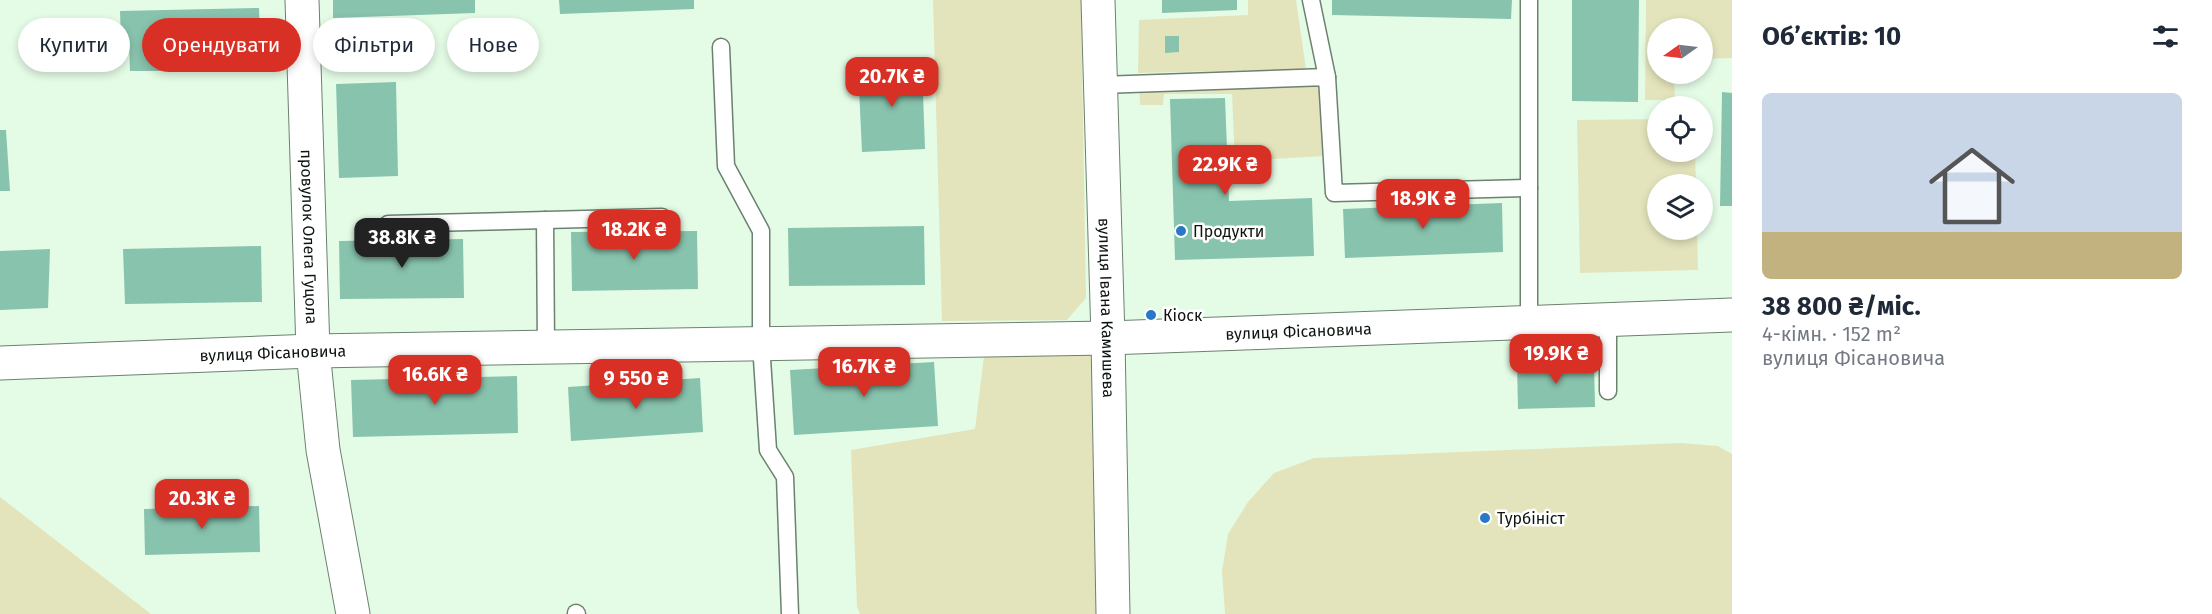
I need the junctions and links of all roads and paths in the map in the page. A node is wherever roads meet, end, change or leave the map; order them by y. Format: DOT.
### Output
graph roads {
  1 [pos="302,0"];
  2 [pos="1098,0"];
  3 [pos="1311,0"];
  4 [pos="1529,0"];
  5 [pos="721,47"];
  6 [pos="1327,77"];
  7 [pos="1101,85"];
  8 [pos="1529,188"];
  9 [pos="662,217"];
  10 [pos="545,220"];
  11 [pos="388,224"];
  12 [pos="1732,315"];
  13 [pos="1608,320"];
  14 [pos="1529,322"];
  15 [pos="1108,338"];
  16 [pos="761,344"];
  17 [pos="546,347"];
  18 [pos="313,351"];
  19 [pos="0,363"];
  20 [pos="1608,391"];
  21 [pos="353,614"];
  22 [pos="790,614"];
  23 [pos="1113,614"];
  1 -- 18 [label="street, провулок Олега Гуцола"];
  2 -- 7 [label="street, вулиця Івана Камишева"];
  3 -- 6 [label="lane"];
  4 -- 8 [label="lane"];
  5 -- 16 [label="lane"];
  6 -- 7 [label="lane"];
  6 -- 8 [label="lane"];
  7 -- 15 [label="street, вулиця Івана Камишева"];
  8 -- 14 [label="lane"];
  9 -- 10 [label="lane"];
  10 -- 11 [label="lane"];
  10 -- 17 [label="lane"];
  12 -- 13 [label="street, вулиця Фісановича"];
  13 -- 14 [label="street, вулиця Фісановича"];
  13 -- 20 [label="lane"];
  14 -- 15 [label="street, вулиця Фісановича"];
  15 -- 16 [label="street, вулиця Фісановича"];
  15 -- 23 [label="street, вулиця Івана Камишева"];
  16 -- 17 [label="street, вулиця Фісановича"];
  16 -- 22 [label="lane"];
  17 -- 18 [label="street, вулиця Фісановича"];
  18 -- 19 [label="street, вулиця Фісановича"];
  18 -- 21 [label="street, провулок Олега Гуцола"];
}
